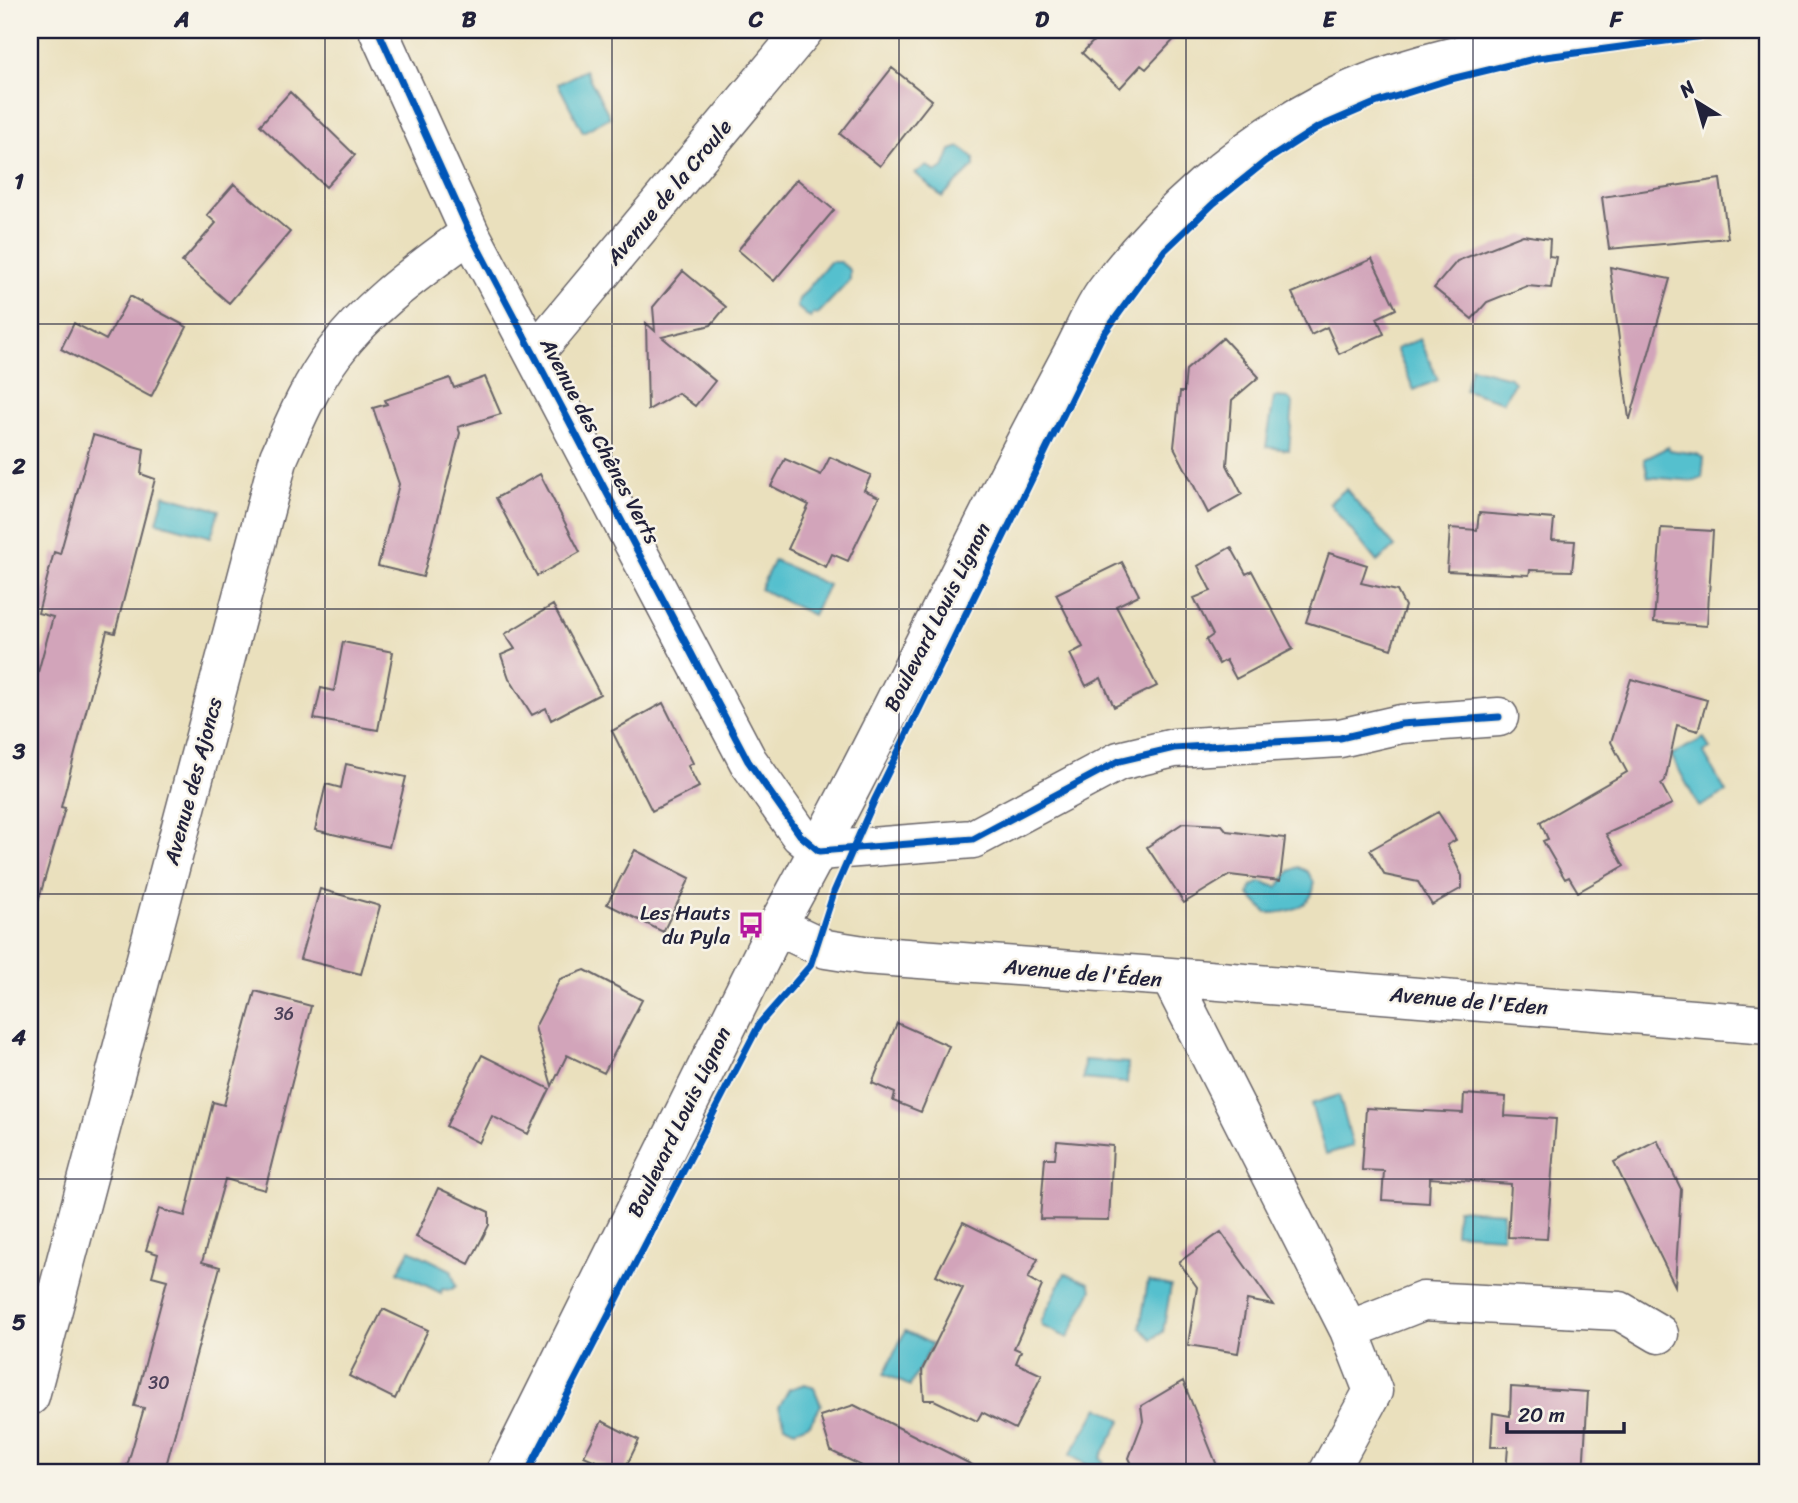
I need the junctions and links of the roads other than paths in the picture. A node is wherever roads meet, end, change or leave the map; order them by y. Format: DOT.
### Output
graph roads {
  1 [pos="378,30"];
  2 [pos="804,30"];
  3 [pos="1615,30"];
  4 [pos="470,233"];
  5 [pos="534,354"];
  6 [pos="1499,717"];
  7 [pos="819,851"];
  8 [pos="777,926"];
  9 [pos="1170,977"];
  10 [pos="1768,1026"];
  11 [pos="1349,1330"];
  12 [pos="1659,1334"];
  13 [pos="30,1396"];
  14 [pos="505,1473"];
  15 [pos="1328,1473"];
  1 -- 4 [label="street, Avenue des Chênes Verts"];
  2 -- 5 [label="street, Avenue de la Croule"];
  3 -- 7 [label="street, Boulevard Louis Lignon"];
  4 -- 5 [label="street, Avenue des Chênes Verts"];
  4 -- 13 [label="street, Avenue des Ajoncs"];
  5 -- 7 [label="street, Avenue des Chênes Verts"];
  6 -- 7 [label="street"];
  7 -- 8 [label="street, Boulevard Louis Lignon"];
  8 -- 9 [label="street, Avenue de l'Éden"];
  8 -- 14 [label="street, Boulevard Louis Lignon"];
  9 -- 10 [label="street, Avenue de l'Eden"];
  9 -- 11 [label="street, Avenue de l'Éden"];
  11 -- 12 [label="street"];
  11 -- 15 [label="street, Avenue de l'Éden"];
}
